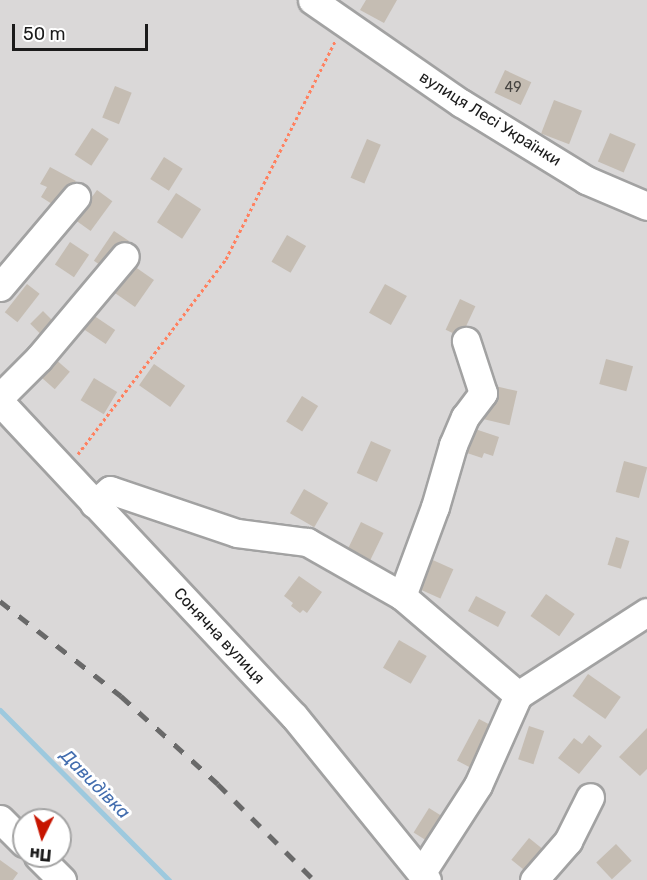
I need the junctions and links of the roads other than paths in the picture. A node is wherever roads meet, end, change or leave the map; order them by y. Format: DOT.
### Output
graph roads {
  1 [pos="312,0"];
  2 [pos="342,20"];
  3 [pos="76,197"];
  4 [pos="647,206"];
  5 [pos="125,256"];
  6 [pos="0,287"];
  7 [pos="466,341"];
  8 [pos="0,397"];
  9 [pos="0,402"];
  10 [pos="94,504"];
  11 [pos="402,596"];
  12 [pos="647,612"];
  13 [pos="518,695"];
  14 [pos="590,797"];
  15 [pos="50,868"];
  16 [pos="424,876"];
  17 [pos="62,880"];
  18 [pos="534,880"];
  1 -- 2 [label="street, вулиця Лесі Українки"];
  2 -- 4 [label="street, вулиця Лесі Українки"];
  3 -- 6 [label="street"];
  5 -- 8 [label="street"];
  7 -- 11 [label="street"];
  9 -- 10 [label="street, Сонячна вулиця"];
  10 -- 11 [label="street"];
  10 -- 16 [label="street, Сонячна вулиця"];
  11 -- 13 [label="street"];
  12 -- 13 [label="street"];
  13 -- 16 [label="street"];
  14 -- 18 [label="street"];
  15 -- 17 [label="street"];
}
